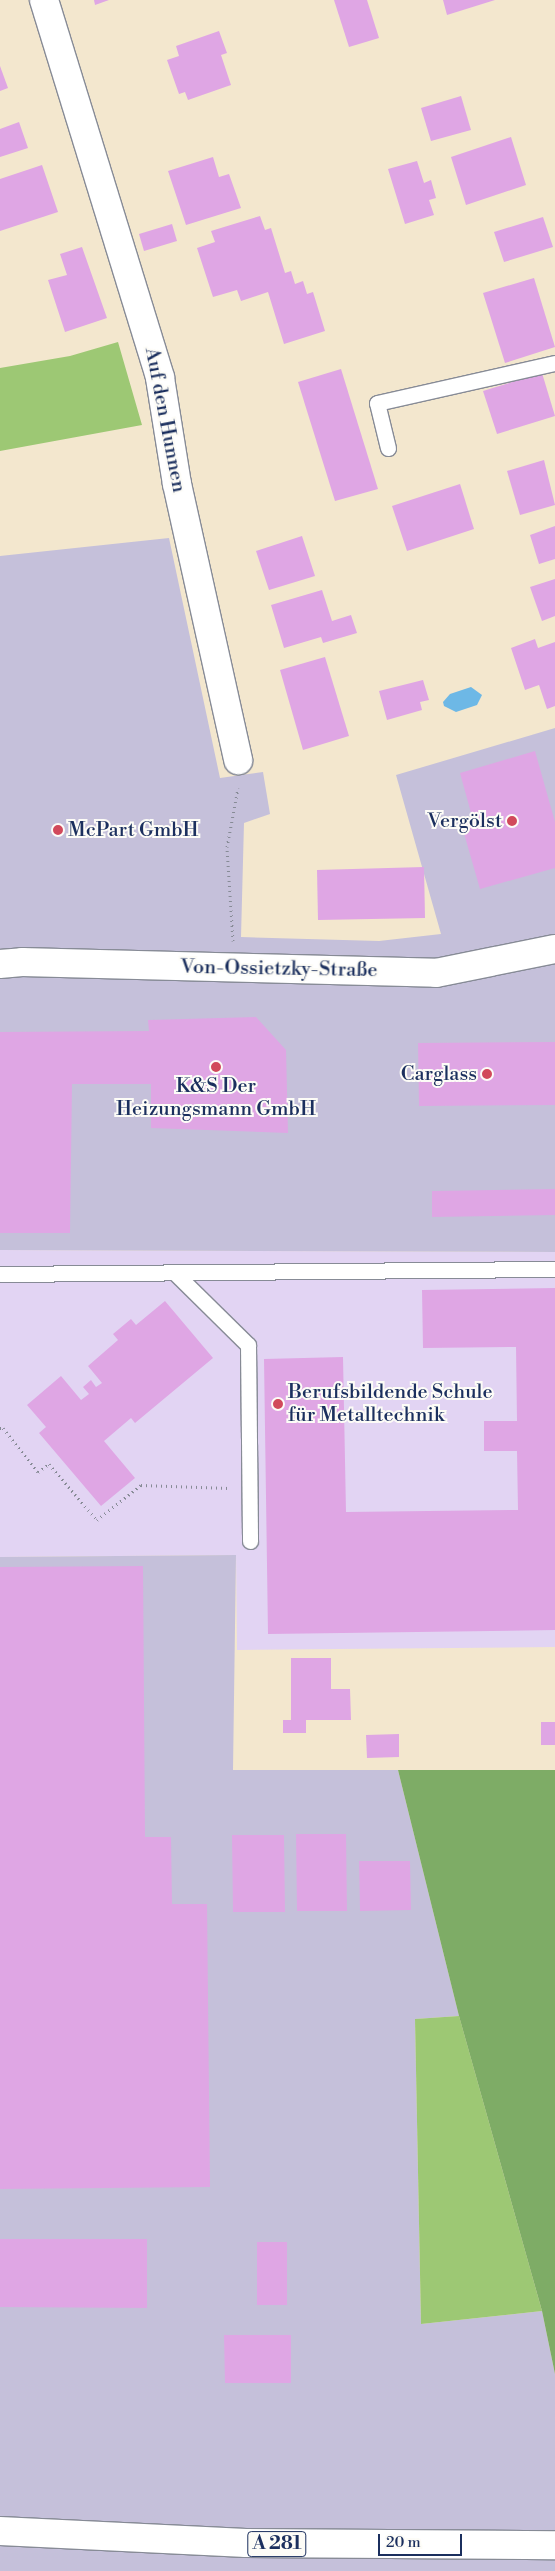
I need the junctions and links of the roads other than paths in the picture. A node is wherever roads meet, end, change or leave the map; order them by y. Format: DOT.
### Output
graph roads {
  1 [pos="44,0"];
  2 [pos="555,363"];
  3 [pos="388,448"];
  4 [pos="238,760"];
  5 [pos="555,949"];
  6 [pos="0,964"];
  7 [pos="555,1269"];
  8 [pos="0,1274"];
  9 [pos="176,1274"];
  10 [pos="250,1541"];
  11 [pos="0,2531"];
  12 [pos="555,2545"];
  1 -- 4 [label="main road, Auf den Hunnen"];
  2 -- 3 [label="lane"];
  5 -- 6 [label="main road, Von-Ossietzky-Straße"];
  7 -- 9 [label="lane"];
  8 -- 9 [label="lane"];
  9 -- 10 [label="lane"];
  11 -- 12 [label="main road, A 281"];
}
